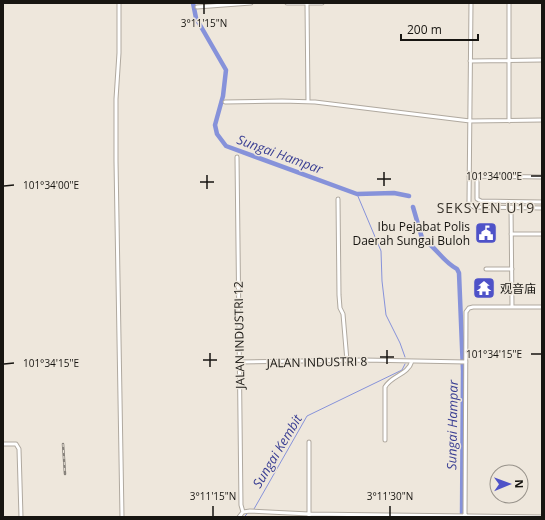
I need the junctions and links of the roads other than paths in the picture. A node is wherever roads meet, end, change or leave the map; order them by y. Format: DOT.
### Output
graph roads {
  1 [pos="119,3"];
  2 [pos="251,3"];
  3 [pos="287,3"];
  4 [pos="307,3"];
  5 [pos="322,3"];
  6 [pos="470,3"];
  7 [pos="508,3"];
  8 [pos="197,7"];
  9 [pos="509,60"];
  10 [pos="542,60"];
  11 [pos="470,61"];
  12 [pos="225,102"];
  13 [pos="308,102"];
  14 [pos="542,120"];
  15 [pos="509,121"];
  16 [pos="470,122"];
  17 [pos="238,157"];
  18 [pos="469,176"];
  19 [pos="477,176"];
  20 [pos="542,177"];
  21 [pos="338,199"];
  22 [pos="542,202"];
  23 [pos="511,207"];
  24 [pos="542,208"];
  25 [pos="511,234"];
  26 [pos="542,234"];
  27 [pos="486,269"];
  28 [pos="512,269"];
  29 [pos="512,307"];
  30 [pos="542,307"];
  31 [pos="347,361"];
  32 [pos="412,361"];
  33 [pos="239,362"];
  34 [pos="464,362"];
  35 [pos="386,440"];
  36 [pos="309,442"];
  37 [pos="3,444"];
  38 [pos="243,512"];
  39 [pos="309,515"];
  40 [pos="463,516"];
  41 [pos="21,517"];
  42 [pos="122,517"];
  43 [pos="239,517"];
  44 [pos="542,517"];
  1 -- 42 [label="street"];
  2 -- 8 [label="street"];
  3 -- 4 [label="street"];
  4 -- 5 [label="street"];
  4 -- 13 [label="street"];
  6 -- 11 [label="street"];
  7 -- 9 [label="street"];
  9 -- 10 [label="street"];
  9 -- 11 [label="street"];
  9 -- 15 [label="street"];
  11 -- 16 [label="street"];
  12 -- 13 [label="street"];
  13 -- 16 [label="street"];
  14 -- 15 [label="street"];
  15 -- 16 [label="street"];
  16 -- 18 [label="street"];
  17 -- 33 [label="street, JALAN INDUSTRI 12"];
  18 -- 19 [label="street"];
  18 -- 23 [label="street"];
  19 -- 20 [label="street"];
  19 -- 22 [label="street"];
  21 -- 31 [label="street"];
  23 -- 24 [label="street"];
  23 -- 25 [label="street"];
  25 -- 26 [label="street"];
  25 -- 28 [label="street"];
  27 -- 28 [label="street"];
  28 -- 29 [label="street"];
  29 -- 30 [label="street"];
  29 -- 34 [label="street"];
  31 -- 32 [label="street, JALAN INDUSTRI 8"];
  31 -- 33 [label="street, JALAN INDUSTRI 8"];
  32 -- 34 [label="street, JALAN INDUSTRI 8"];
  32 -- 35 [label="street"];
  33 -- 38 [label="street, JALAN INDUSTRI 12"];
  34 -- 40 [label="street"];
  36 -- 39 [label="street"];
  37 -- 41 [label="street"];
  38 -- 39 [label="street"];
  38 -- 43 [label="street"];
  39 -- 40 [label="street"];
  40 -- 44 [label="street"];
}
